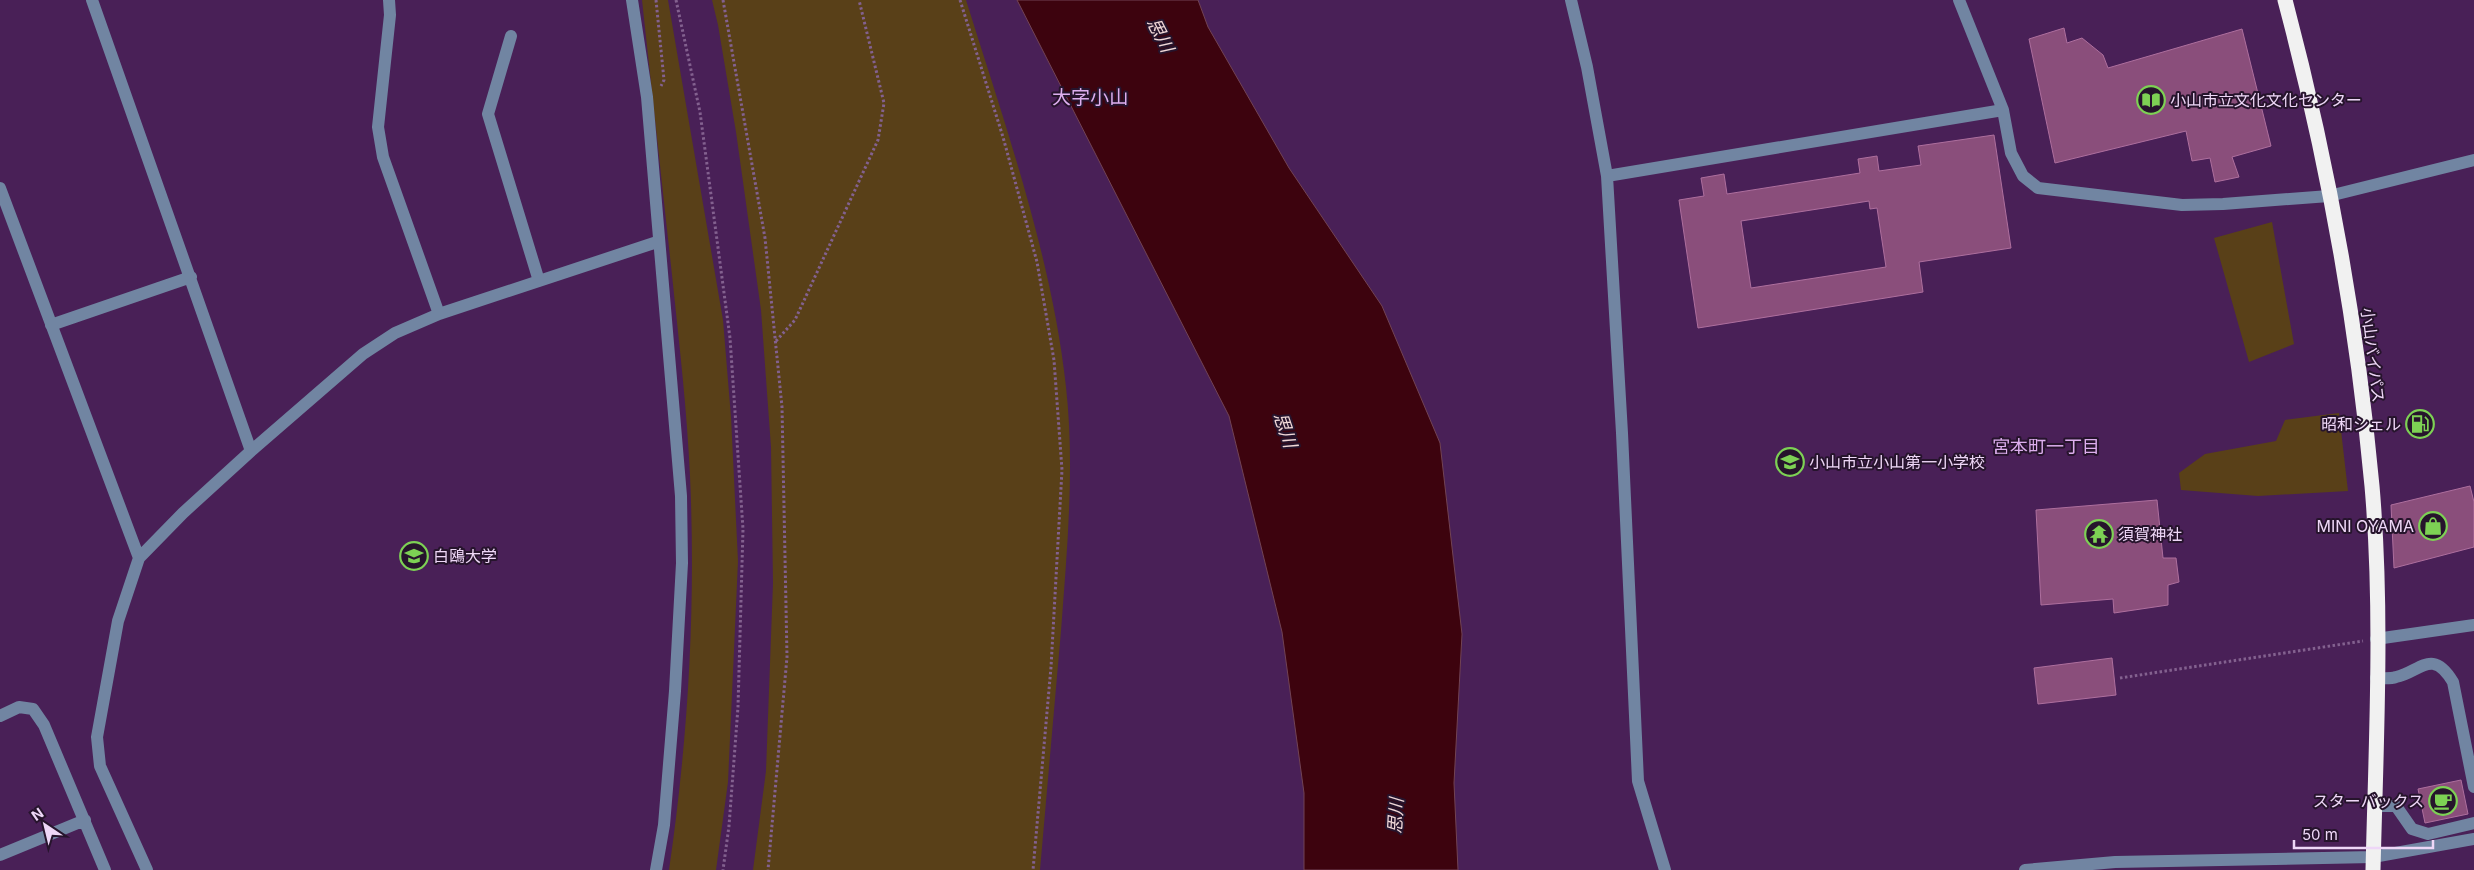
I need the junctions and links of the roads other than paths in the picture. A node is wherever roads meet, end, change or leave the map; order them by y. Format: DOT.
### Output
graph roads {
  1 [pos="92,0"];
  2 [pos="389,0"];
  3 [pos="632,0"];
  4 [pos="1570,0"];
  5 [pos="1959,0"];
  6 [pos="2285,0"];
  7 [pos="511,36"];
  8 [pos="2003,110"];
  9 [pos="2474,160"];
  10 [pos="1607,176"];
  11 [pos="0,188"];
  12 [pos="2329,196"];
  13 [pos="657,242"];
  14 [pos="191,277"];
  15 [pos="539,281"];
  16 [pos="439,314"];
  17 [pos="51,325"];
  18 [pos="251,450"];
  19 [pos="138,558"];
  20 [pos="2474,625"];
  21 [pos="2376,640"];
  22 [pos="2376,678"];
  23 [pos="0,716"];
  24 [pos="2474,787"];
  25 [pos="2374,806"];
  26 [pos="85,820"];
  27 [pos="2474,823"];
  28 [pos="2474,839"];
  29 [pos="0,855"];
  30 [pos="2373,864"];
  31 [pos="2115,866"];
  32 [pos="105,870"];
  33 [pos="147,870"];
  34 [pos="656,870"];
  35 [pos="1665,870"];
  36 [pos="2025,870"];
  1 -- 14 [label="street"];
  2 -- 16 [label="street"];
  3 -- 13 [label="street"];
  4 -- 10 [label="street"];
  5 -- 8 [label="street"];
  6 -- 12 [label="highway, 小山バイパス"];
  7 -- 15 [label="street"];
  8 -- 10 [label="street"];
  8 -- 12 [label="street"];
  9 -- 12 [label="street"];
  10 -- 35 [label="street"];
  11 -- 17 [label="street"];
  12 -- 21 [label="highway, 小山バイパス"];
  13 -- 15 [label="street"];
  13 -- 34 [label="street"];
  14 -- 17 [label="street"];
  14 -- 18 [label="street"];
  15 -- 16 [label="street"];
  16 -- 18 [label="street"];
  17 -- 19 [label="street"];
  18 -- 19 [label="street"];
  19 -- 33 [label="street"];
  20 -- 21 [label="street"];
  21 -- 22 [label="highway, 小山バイパス"];
  22 -- 24 [label="street"];
  22 -- 25 [label="highway, 小山バイパス"];
  23 -- 26 [label="street"];
  25 -- 27 [label="street"];
  25 -- 30 [label="highway, 小山バイパス"];
  26 -- 29 [label="street"];
  26 -- 32 [label="street"];
  28 -- 30 [label="street"];
  30 -- 31 [label="street"];
  31 -- 36 [label="street"];
}
